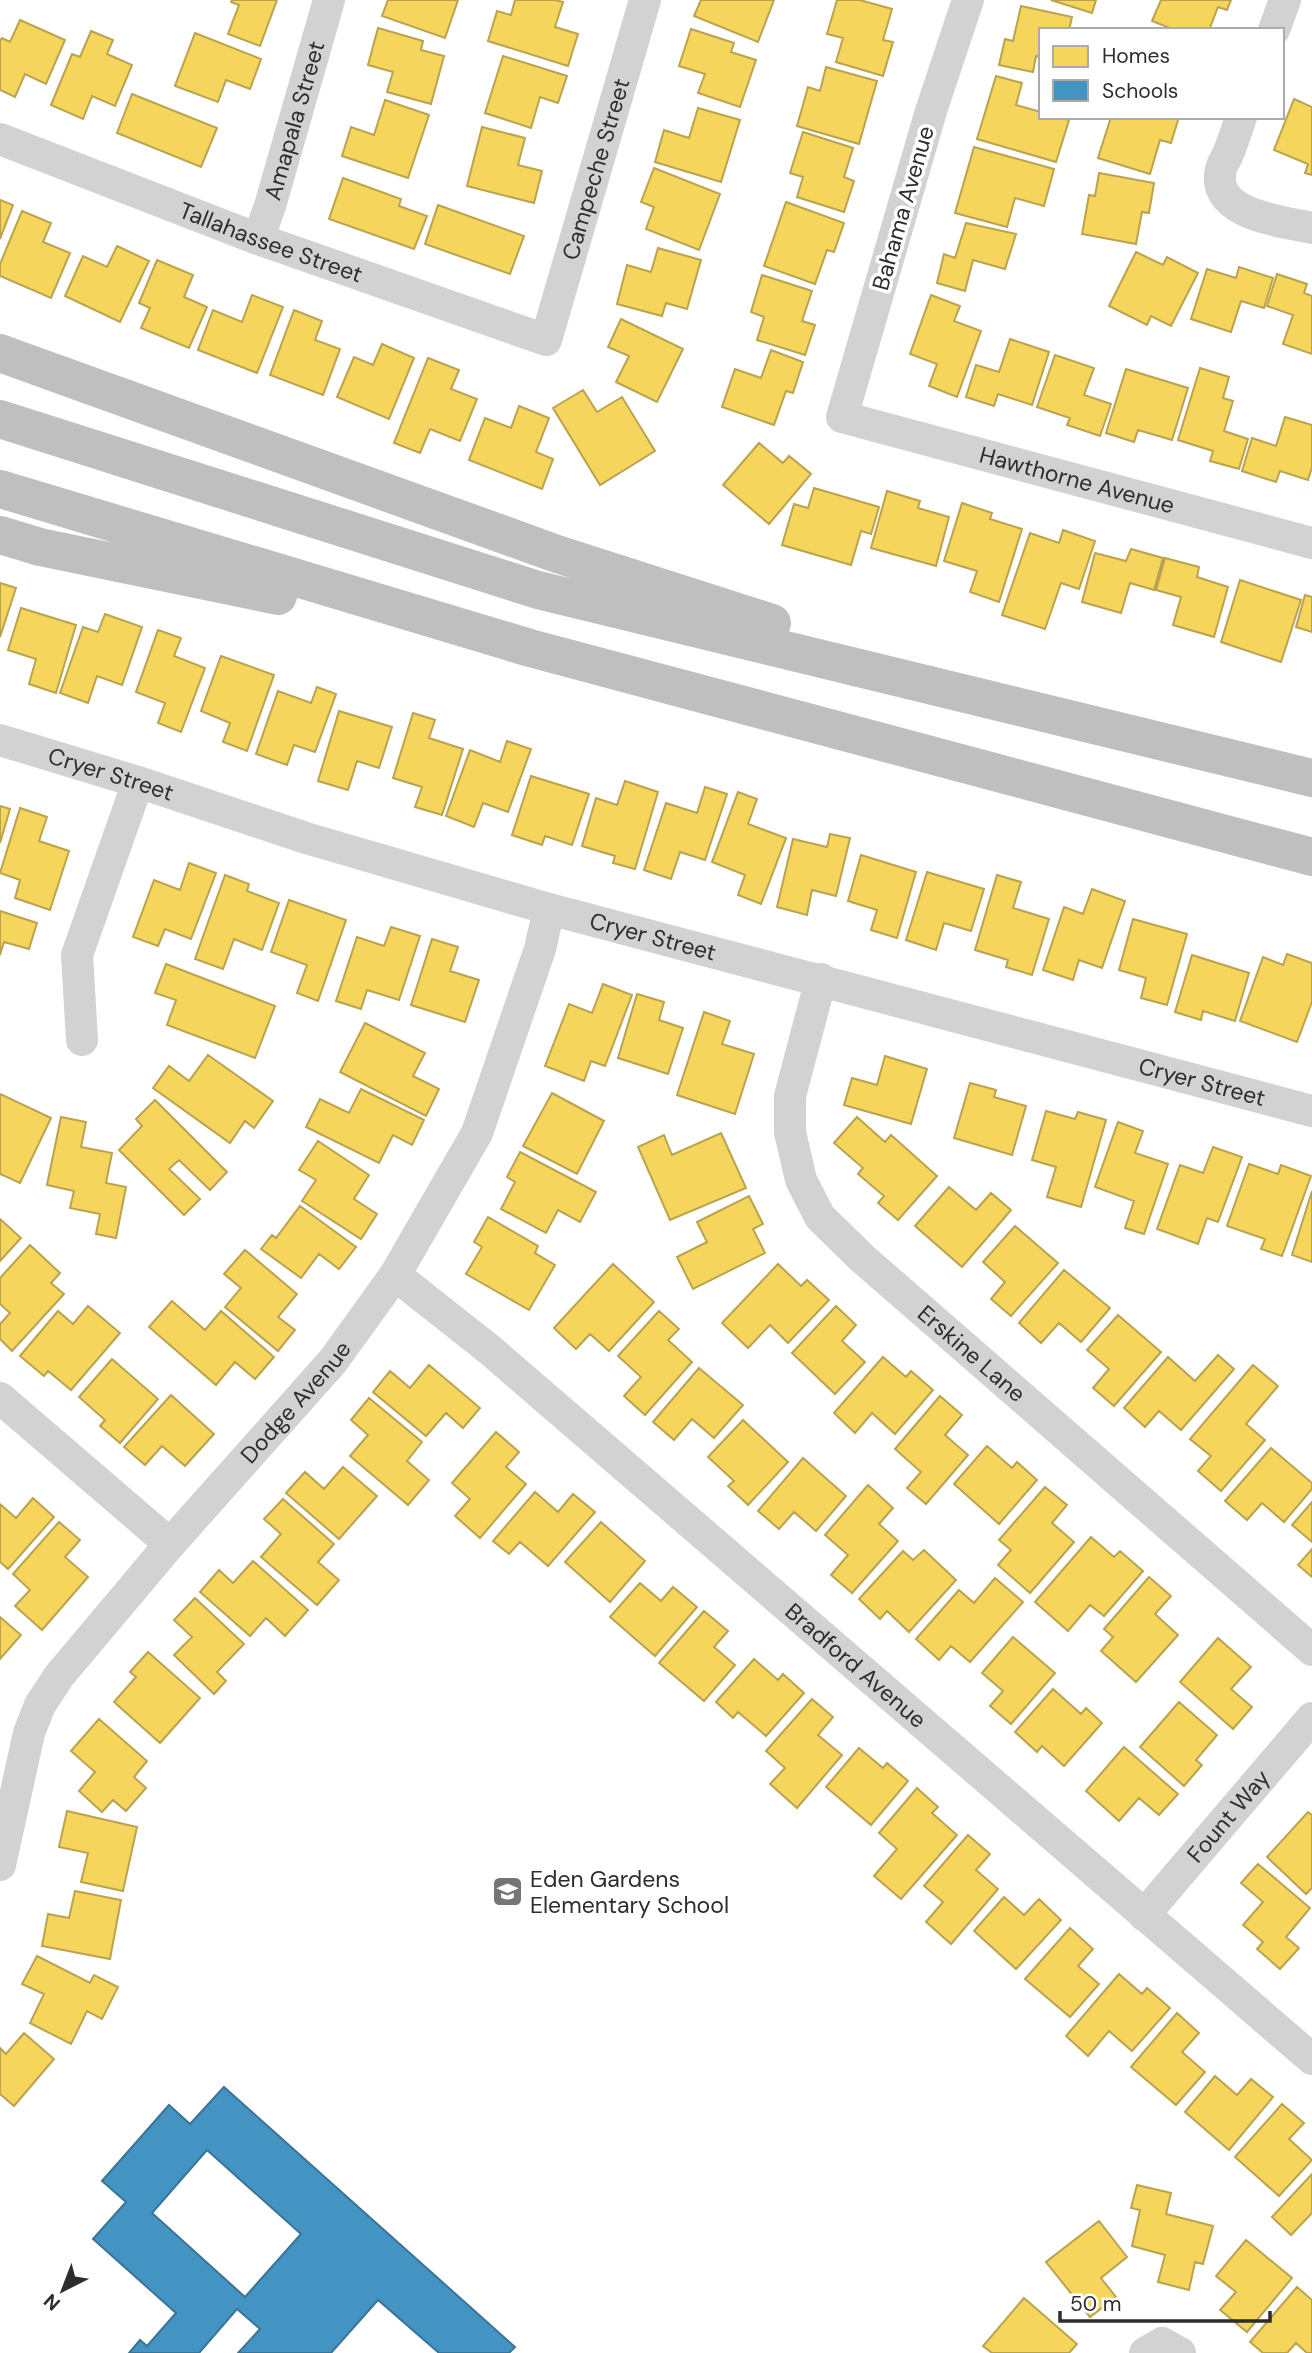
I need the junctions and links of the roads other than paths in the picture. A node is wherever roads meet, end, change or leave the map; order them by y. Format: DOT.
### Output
graph roads {
  1 [pos="329,0"];
  2 [pos="645,0"];
  3 [pos="968,0"];
  4 [pos="1284,0"];
  5 [pos="1275,28"];
  6 [pos="1240,119"];
  7 [pos="0,139"];
  8 [pos="1312,228"];
  9 [pos="258,239"];
  10 [pos="546,340"];
  11 [pos="0,353"];
  12 [pos="842,417"];
  13 [pos="0,419"];
  14 [pos="0,489"];
  15 [pos="0,535"];
  16 [pos="1312,543"];
  17 [pos="530,648"];
  18 [pos="1067,718"];
  19 [pos="0,740"];
  20 [pos="1312,778"];
  21 [pos="138,782"];
  22 [pos="1312,857"];
  23 [pos="549,908"];
  24 [pos="821,979"];
  25 [pos="82,1040"];
  26 [pos="1312,1111"];
  27 [pos="395,1275"];
  28 [pos="0,1398"];
  29 [pos="170,1544"];
  30 [pos="1312,1650"];
  31 [pos="1312,1718"];
  32 [pos="0,1865"];
  33 [pos="1144,1915"];
  34 [pos="1312,2059"];
  35 [pos="1145,2353"];
  36 [pos="1180,2353"];
  1 -- 9 [label="street, Amapala Street"];
  2 -- 10 [label="street, Campeche Street"];
  3 -- 12 [label="street, Bahama Avenue"];
  4 -- 5 [label="street"];
  6 -- 8 [label="street"];
  7 -- 9 [label="street, Tallahassee Street"];
  9 -- 10 [label="street, Tallahassee Street"];
  11 -- 18 [label="highway"];
  12 -- 16 [label="street, Hawthorne Avenue"];
  13 -- 18 [label="highway"];
  14 -- 17 [label="highway"];
  15 -- 17 [label="highway"];
  17 -- 22 [label="highway"];
  18 -- 20 [label="highway"];
  19 -- 21 [label="street, Cryer Street"];
  21 -- 23 [label="street, Cryer Street"];
  21 -- 25 [label="street"];
  23 -- 24 [label="street, Cryer Street"];
  23 -- 27 [label="street, Dodge Avenue"];
  24 -- 26 [label="street, Cryer Street"];
  24 -- 30 [label="street, Erskine Lane"];
  27 -- 29 [label="street, Dodge Avenue"];
  27 -- 33 [label="street, Bradford Avenue"];
  28 -- 29 [label="street"];
  29 -- 32 [label="street, Dodge Avenue"];
  31 -- 33 [label="street, Fount Way"];
  33 -- 34 [label="street, Bradford Avenue"];
  35 -- 36 [label="street"];
}
